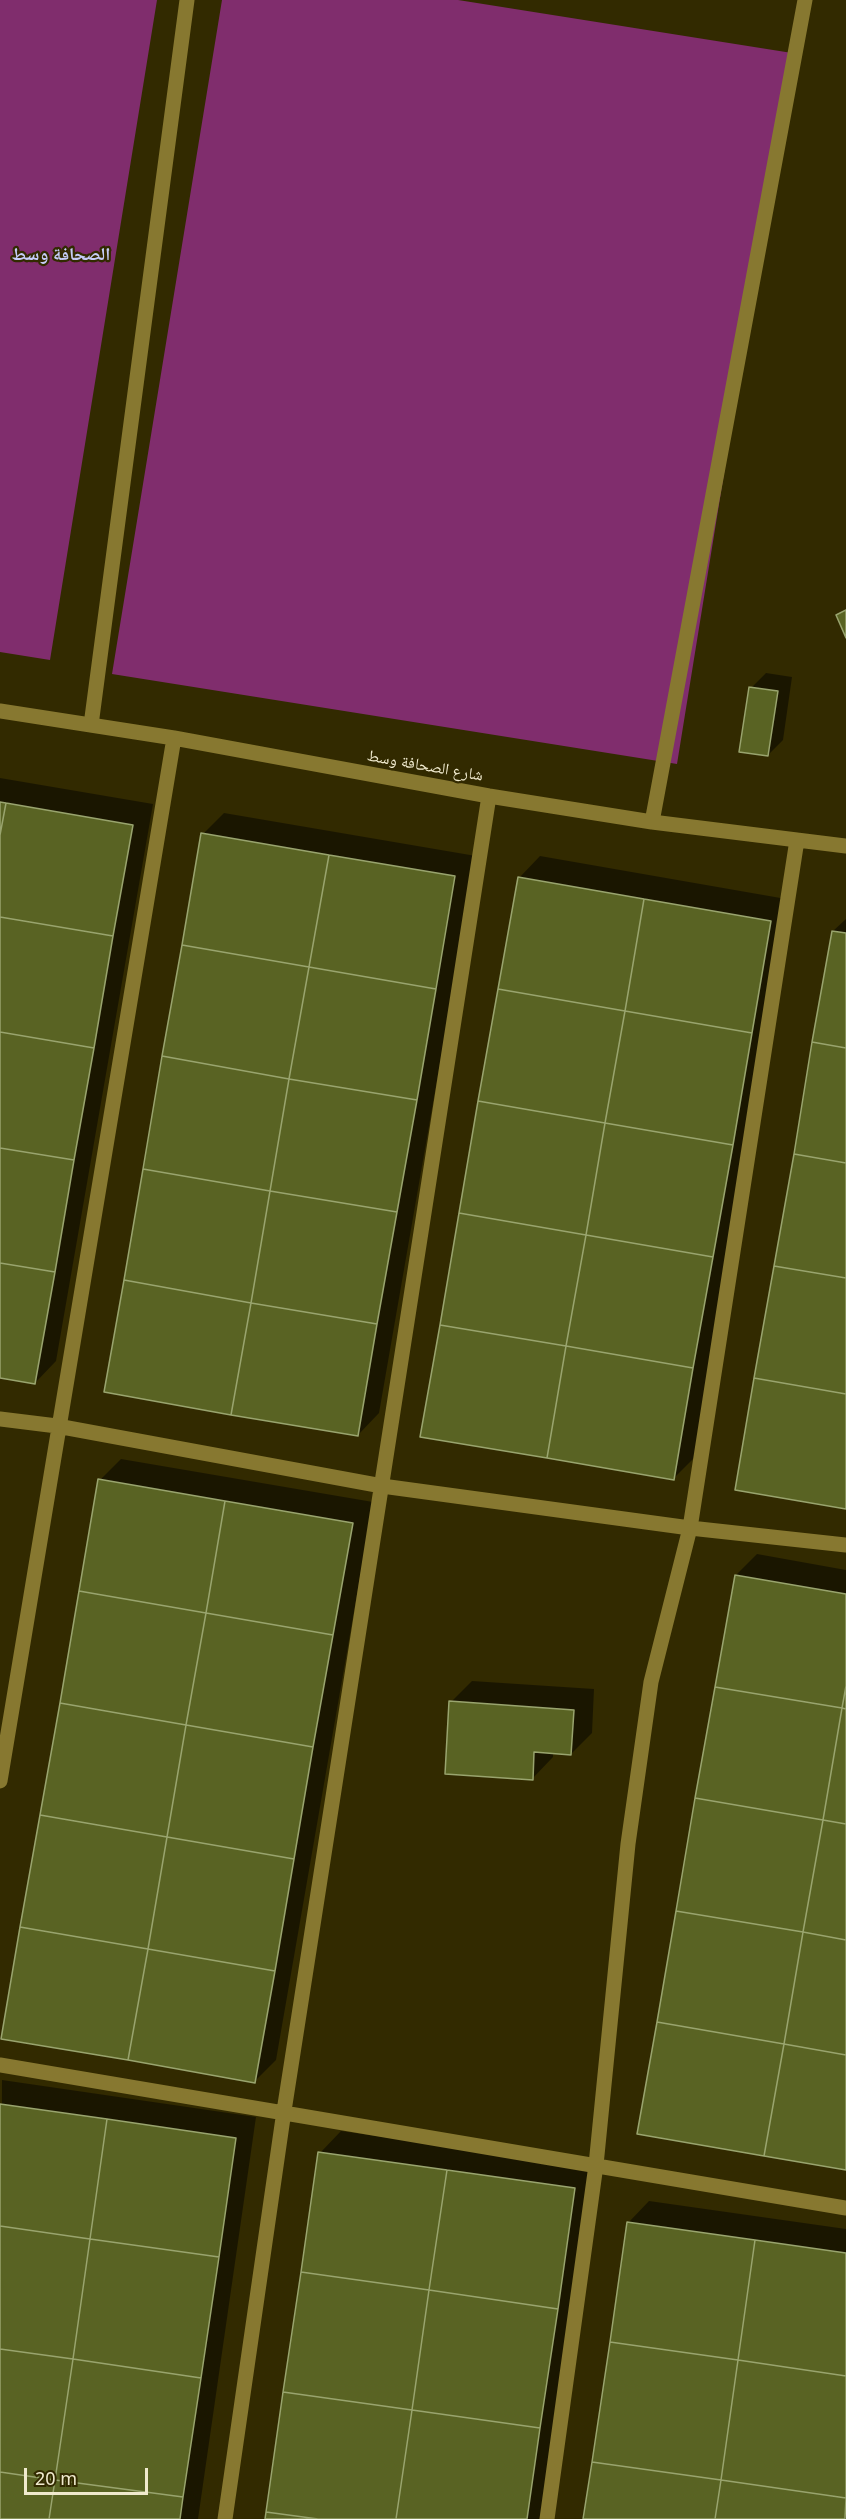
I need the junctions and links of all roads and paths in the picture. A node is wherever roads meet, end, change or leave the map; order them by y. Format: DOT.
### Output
graph roads {
  1 [pos="187,0"];
  2 [pos="806,0"];
  3 [pos="0,711"];
  4 [pos="91,725"];
  5 [pos="174,738"];
  6 [pos="489,796"];
  7 [pos="652,822"];
  8 [pos="797,840"];
  9 [pos="846,846"];
  10 [pos="0,1419"];
  11 [pos="57,1426"];
  12 [pos="382,1486"];
  13 [pos="690,1528"];
  14 [pos="846,1545"];
  15 [pos="0,1781"];
  16 [pos="0,2065"];
  17 [pos="284,2111"];
  18 [pos="596,2165"];
  19 [pos="846,2208"];
  20 [pos="225,2519"];
  21 [pos="547,2519"];
  1 -- 4 [label="street"];
  2 -- 7 [label="street"];
  3 -- 4 [label="street, شارع الصحافة وسط"];
  4 -- 5 [label="street, شارع الصحافة وسط"];
  5 -- 6 [label="street, شارع الصحافة وسط"];
  5 -- 11 [label="street"];
  6 -- 7 [label="street, شارع الصحافة وسط"];
  6 -- 12 [label="street"];
  7 -- 8 [label="street, شارع الصحافة وسط"];
  8 -- 9 [label="street, شارع الصحافة وسط"];
  8 -- 13 [label="street"];
  10 -- 11 [label="street"];
  11 -- 12 [label="street"];
  11 -- 15 [label="street"];
  12 -- 13 [label="street"];
  12 -- 17 [label="street"];
  13 -- 14 [label="street"];
  13 -- 18 [label="street"];
  16 -- 17 [label="street"];
  17 -- 18 [label="street"];
  17 -- 20 [label="street"];
  18 -- 19 [label="street"];
  18 -- 21 [label="street"];
}
